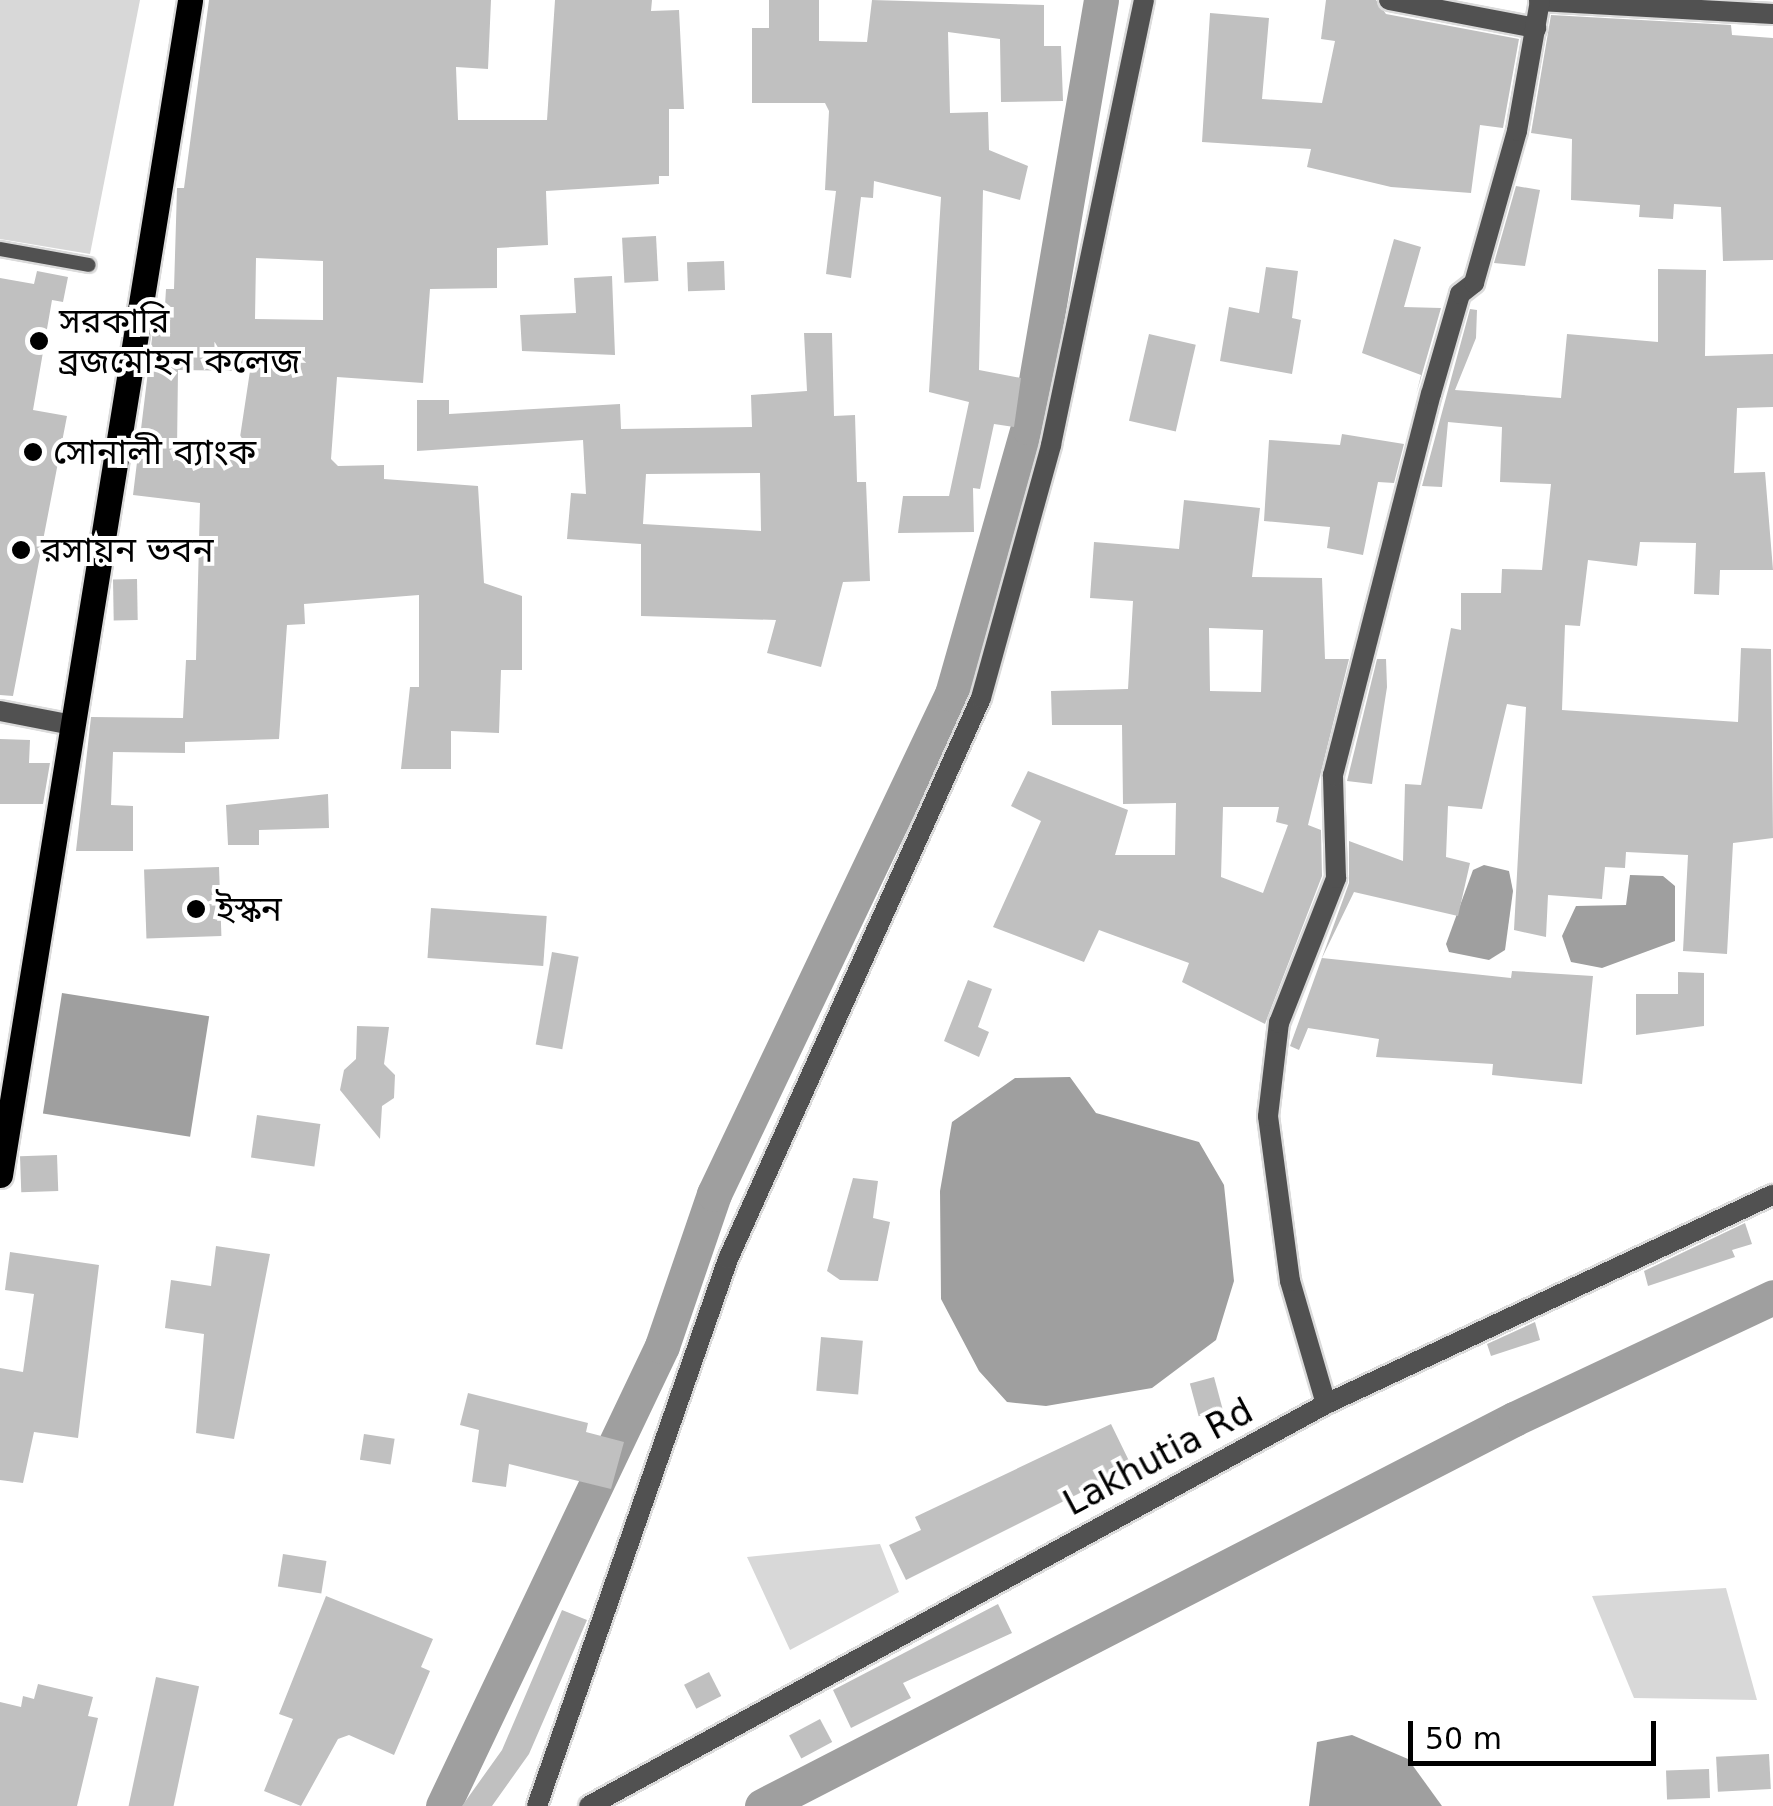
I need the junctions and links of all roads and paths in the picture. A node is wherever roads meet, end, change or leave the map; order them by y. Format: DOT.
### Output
graph roads {
  1 [pos="190,0"];
  2 [pos="1144,0"];
  3 [pos="1389,0"];
  4 [pos="1540,1"];
  5 [pos="1773,14"];
  6 [pos="1536,28"];
  7 [pos="0,249"];
  8 [pos="89,265"];
  9 [pos="0,712"];
  10 [pos="72,725"];
  11 [pos="0,1175"];
  12 [pos="1773,1196"];
  13 [pos="1326,1404"];
  14 [pos="537,1806"];
  15 [pos="589,1806"];
  1 -- 10 [label="main road"];
  2 -- 14 [label="street"];
  3 -- 6 [label="street"];
  4 -- 5 [label="street"];
  4 -- 6 [label="street"];
  6 -- 13 [label="street"];
  7 -- 8 [label="lane"];
  9 -- 10 [label="street"];
  10 -- 11 [label="main road"];
  12 -- 13 [label="street, Lakhutia Rd"];
  13 -- 15 [label="street, Lakhutia Rd"];
}
